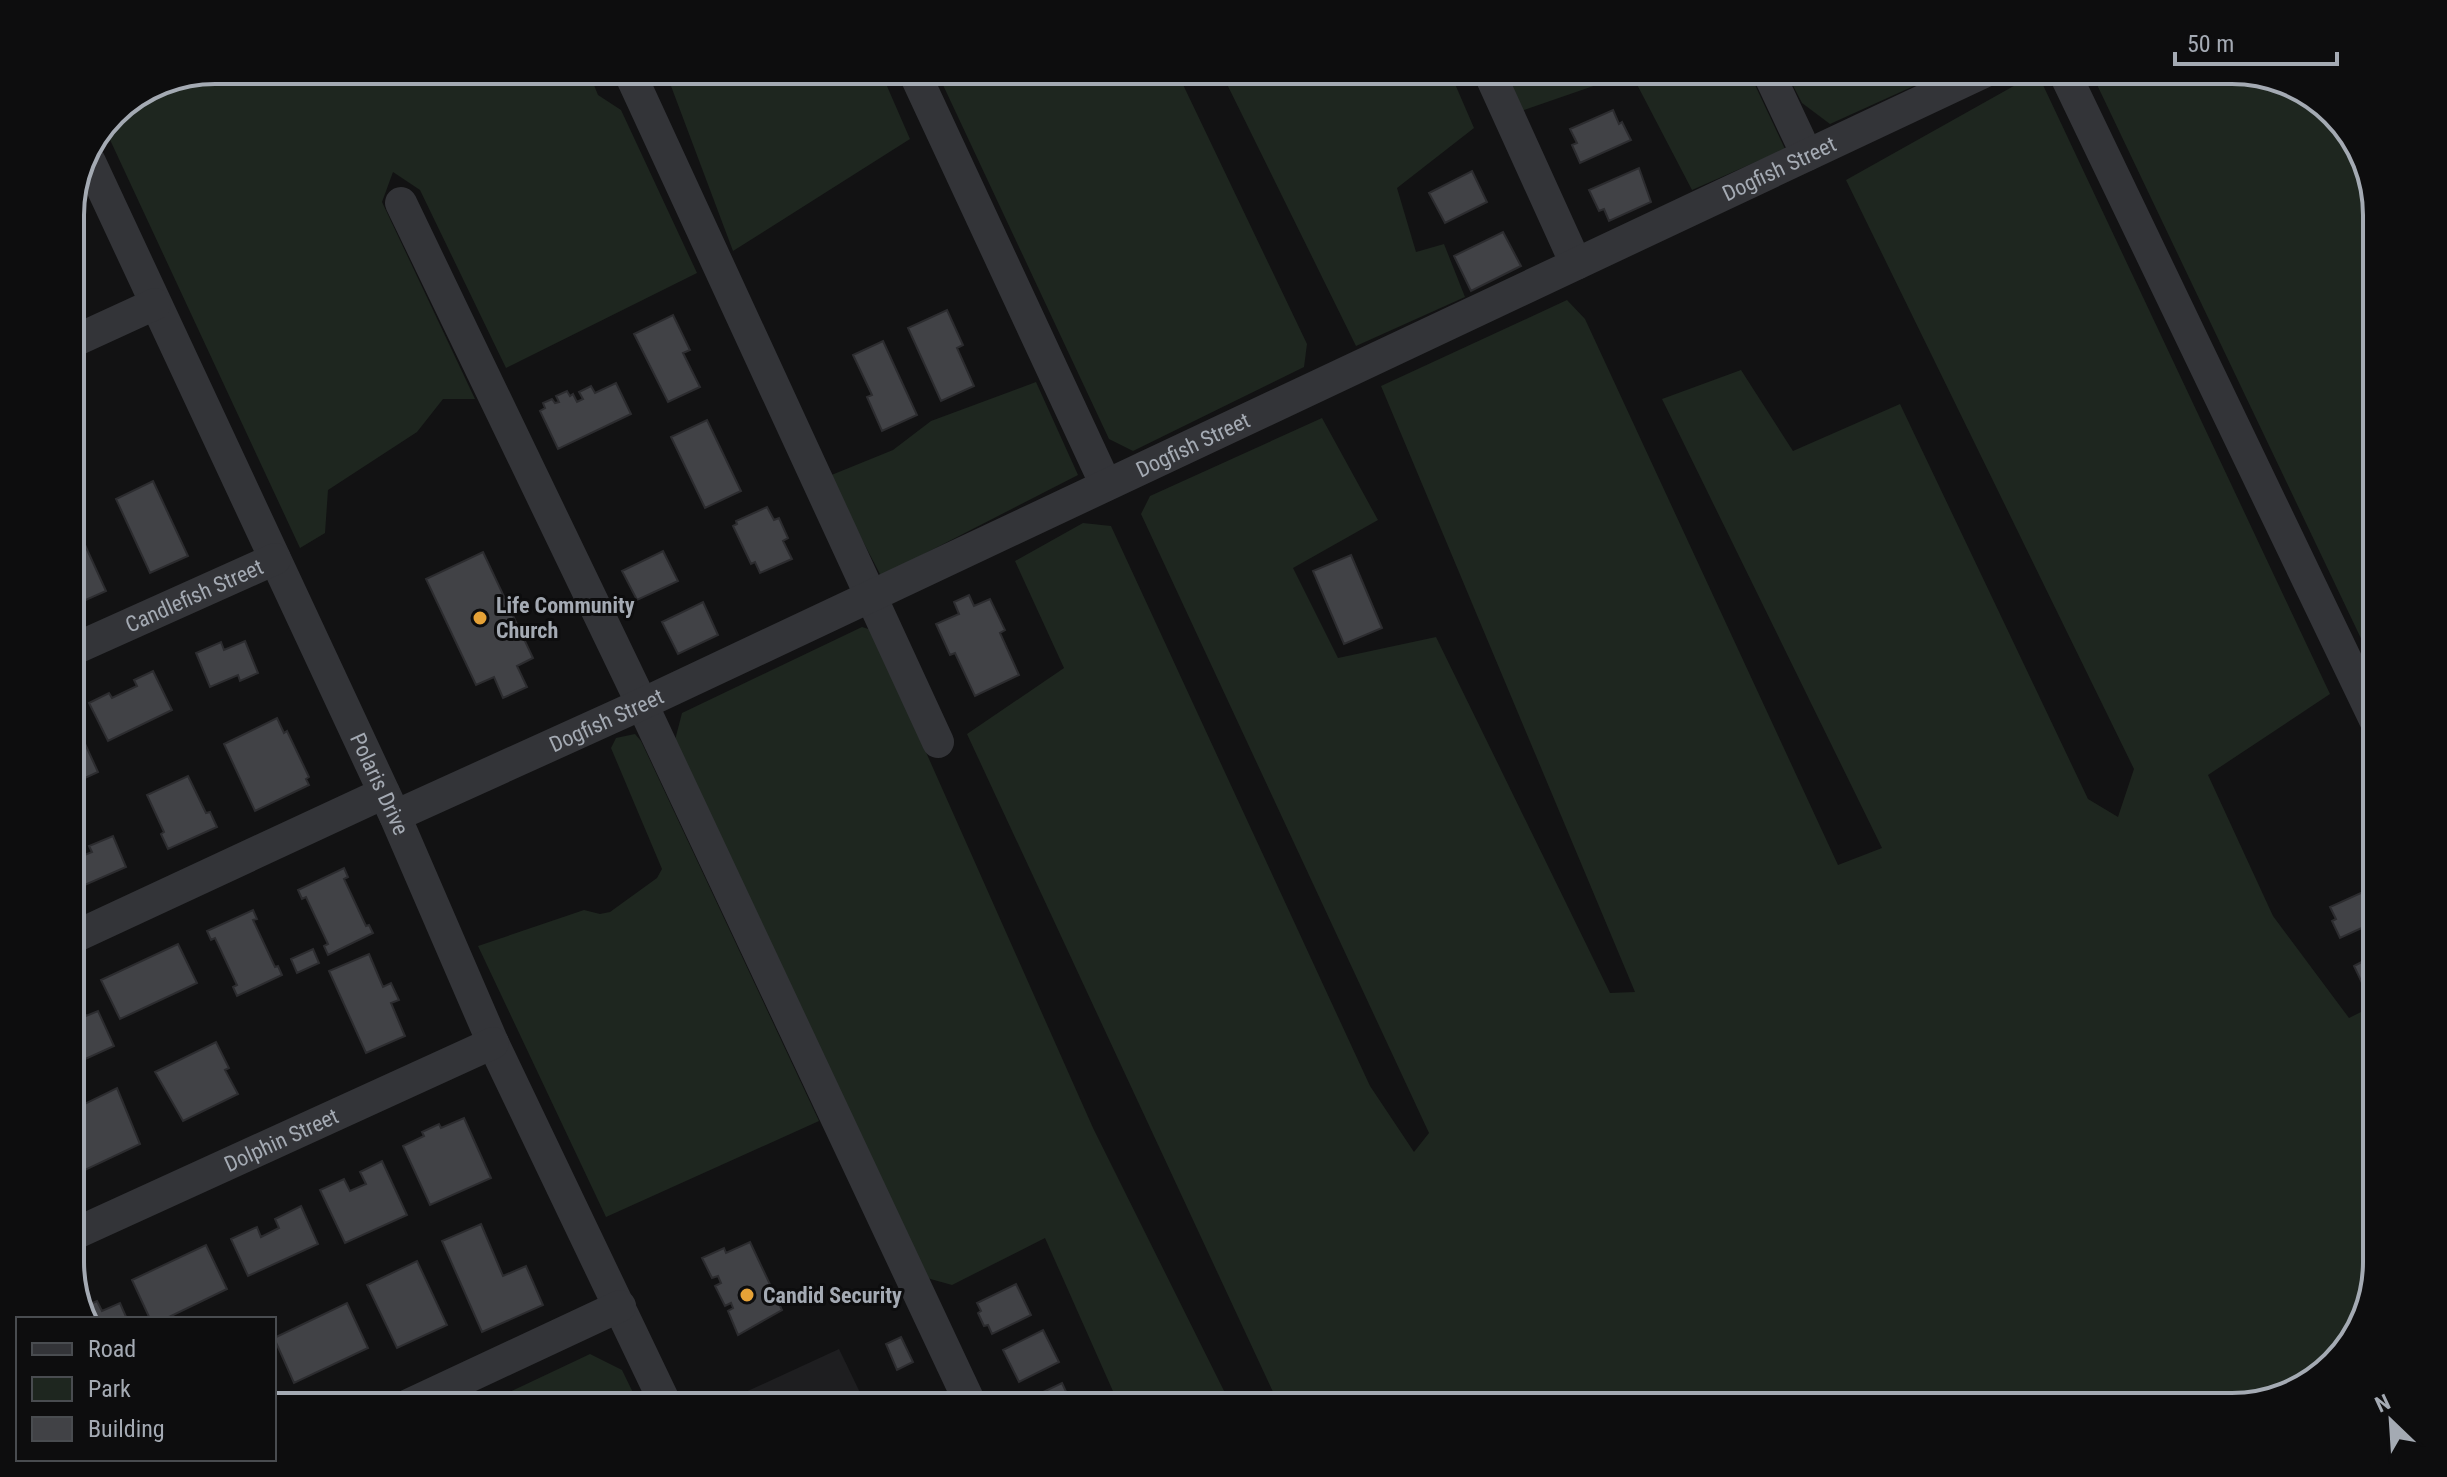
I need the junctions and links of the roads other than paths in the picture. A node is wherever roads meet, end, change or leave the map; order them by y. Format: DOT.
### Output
graph roads {
  1 [pos="635,84"];
  2 [pos="920,84"];
  3 [pos="1494,84"];
  4 [pos="1774,84"];
  5 [pos="1958,84"];
  6 [pos="2070,84"];
  7 [pos="1807,155"];
  8 [pos="93,168"];
  9 [pos="401,203"];
  10 [pos="1576,264"];
  11 [pos="155,304"];
  12 [pos="84,337"];
  13 [pos="1106,485"];
  14 [pos="275,559"];
  15 [pos="870,596"];
  16 [pos="84,645"];
  17 [pos="2363,695"];
  18 [pos="642,704"];
  19 [pos="938,742"];
  20 [pos="389,805"];
  21 [pos="84,933"];
  22 [pos="493,1043"];
  23 [pos="84,1230"];
  24 [pos="620,1306"];
  25 [pos="434,1393"];
  26 [pos="660,1393"];
  27 [pos="965,1393"];
  1 -- 15 [label="street"];
  2 -- 13 [label="street"];
  3 -- 10 [label="street"];
  4 -- 7 [label="street"];
  5 -- 7 [label="street, Dogfish Street"];
  6 -- 17 [label="street"];
  7 -- 10 [label="street, Dogfish Street"];
  8 -- 11 [label="street, Polaris Drive"];
  9 -- 18 [label="street"];
  10 -- 13 [label="street, Dogfish Street"];
  11 -- 12 [label="street"];
  11 -- 14 [label="street, Polaris Drive"];
  13 -- 15 [label="street, Dogfish Street"];
  14 -- 16 [label="street, Candlefish Street"];
  14 -- 20 [label="street, Polaris Drive"];
  15 -- 18 [label="street, Dogfish Street"];
  15 -- 19 [label="street"];
  18 -- 20 [label="street, Dogfish Street"];
  18 -- 27 [label="street"];
  20 -- 21 [label="street, Dogfish Street"];
  20 -- 22 [label="street, Polaris Drive"];
  22 -- 23 [label="street, Dolphin Street"];
  22 -- 24 [label="street, Polaris Drive"];
  24 -- 25 [label="street"];
  24 -- 26 [label="street, Polaris Drive"];
}
